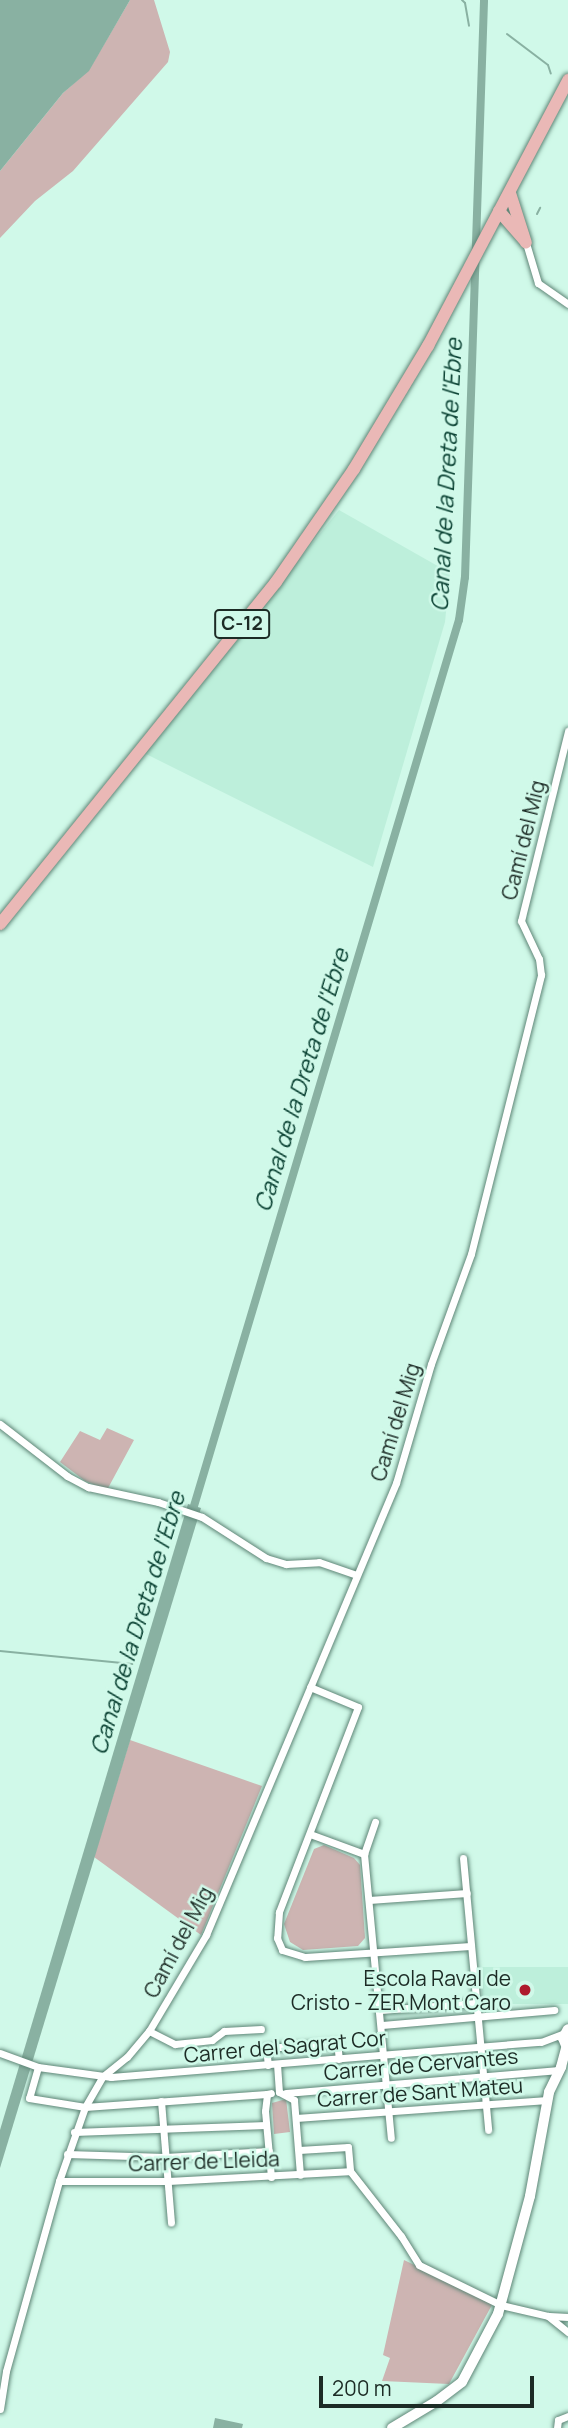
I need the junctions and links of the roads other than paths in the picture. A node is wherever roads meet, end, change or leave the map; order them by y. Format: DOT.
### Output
graph roads {
  1 [pos="568,80"];
  2 [pos="510,193"];
  3 [pos="499,210"];
  4 [pos="515,211"];
  5 [pos="509,225"];
  6 [pos="492,226"];
  7 [pos="526,243"];
  8 [pos="568,304"];
  9 [pos="568,731"];
  10 [pos="0,923"];
  11 [pos="0,1424"];
  12 [pos="356,1575"];
  13 [pos="310,1687"];
  14 [pos="375,1822"];
  15 [pos="310,1834"];
  16 [pos="364,1854"];
  17 [pos="463,1858"];
  18 [pos="467,1893"];
  19 [pos="369,1900"];
  20 [pos="471,1945"];
  21 [pos="374,1953"];
  22 [pos="476,2003"];
  23 [pos="380,2010"];
  24 [pos="554,2010"];
  25 [pos="477,2015"];
  26 [pos="382,2025"];
  27 [pos="261,2029"];
  28 [pos="149,2031"];
  29 [pos="566,2031"];
  30 [pos="541,2042"];
  31 [pos="480,2047"];
  32 [pos="566,2048"];
  33 [pos="0,2053"];
  34 [pos="385,2055"];
  35 [pos="339,2059"];
  36 [pos="272,2064"];
  37 [pos="563,2066"];
  38 [pos="35,2067"];
  39 [pos="483,2076"];
  40 [pos="102,2077"];
  41 [pos="387,2084"];
  42 [pos="282,2093"];
  43 [pos="267,2094"];
  44 [pos="547,2099"];
  45 [pos="161,2101"];
  46 [pos="485,2104"];
  47 [pos="85,2107"];
  48 [pos="389,2112"];
  49 [pos="296,2118"];
  50 [pos="266,2125"];
  51 [pos="163,2129"];
  52 [pos="488,2130"];
  53 [pos="74,2132"];
  54 [pos="391,2138"];
  55 [pos="299,2150"];
  56 [pos="268,2151"];
  57 [pos="67,2154"];
  58 [pos="165,2157"];
  59 [pos="350,2171"];
  60 [pos="300,2175"];
  61 [pos="271,2177"];
  62 [pos="59,2181"];
  63 [pos="167,2181"];
  64 [pos="172,2223"];
  65 [pos="501,2305"];
  66 [pos="548,2316"];
  67 [pos="568,2317"];
  68 [pos="568,2332"];
  69 [pos="0,2409"];
  70 [pos="568,2416"];
  71 [pos="392,2428"];
  72 [pos="557,2428"];
  1 -- 2 [label="main road, C-12"];
  2 -- 3 [label="main road, C-12"];
  2 -- 4 [label="main road"];
  3 -- 4 [label="main road"];
  3 -- 5 [label="main road"];
  3 -- 6 [label="main road, C-12"];
  4 -- 5 [label="main road"];
  4 -- 7 [label="main road"];
  5 -- 6 [label="main road"];
  5 -- 7 [label="main road"];
  6 -- 10 [label="main road, C-12"];
  7 -- 8 [label="street"];
  9 -- 12 [label="street, Camí del Mig"];
  11 -- 12 [label="street"];
  12 -- 13 [label="street, Camí del Mig"];
  13 -- 15 [label="street"];
  13 -- 28 [label="street, Camí del Mig"];
  14 -- 16 [label="street"];
  15 -- 16 [label="street"];
  15 -- 21 [label="street"];
  16 -- 19 [label="street"];
  17 -- 18 [label="street"];
  18 -- 19 [label="street"];
  18 -- 20 [label="street"];
  19 -- 21 [label="street"];
  20 -- 21 [label="street"];
  20 -- 22 [label="street"];
  21 -- 23 [label="street"];
  22 -- 23 [label="street"];
  22 -- 25 [label="street"];
  23 -- 26 [label="street"];
  24 -- 25 [label="street"];
  25 -- 26 [label="street"];
  25 -- 31 [label="street"];
  26 -- 34 [label="street"];
  27 -- 28 [label="street"];
  28 -- 40 [label="street, Camí del Mig"];
  29 -- 30 [label="street"];
  29 -- 32 [label="street"];
  30 -- 31 [label="street, Carrer del Sagrat Cor"];
  30 -- 32 [label="street"];
  31 -- 34 [label="street, Carrer del Sagrat Cor"];
  31 -- 39 [label="street"];
  32 -- 37 [label="street"];
  33 -- 38 [label="street, Carrer del Sagrat Cor"];
  34 -- 35 [label="street, Carrer del Sagrat Cor"];
  34 -- 41 [label="street"];
  35 -- 36 [label="street, Carrer del Sagrat Cor"];
  35 -- 36 [label="street"];
  36 -- 40 [label="street, Carrer del Sagrat Cor"];
  36 -- 42 [label="street"];
  37 -- 39 [label="street, Carrer de Cervantes"];
  37 -- 44 [label="street"];
  38 -- 40 [label="street, Carrer del Sagrat Cor"];
  38 -- 47 [label="street, Carrer de Cervantes"];
  39 -- 41 [label="street, Carrer de Cervantes"];
  39 -- 46 [label="street"];
  40 -- 47 [label="street"];
  41 -- 42 [label="street, Carrer de Cervantes"];
  41 -- 48 [label="street"];
  42 -- 43 [label="street, Carrer de Cervantes"];
  42 -- 49 [label="street"];
  43 -- 45 [label="street, Carrer de Cervantes"];
  43 -- 50 [label="street"];
  44 -- 46 [label="street, Carrer de Sant Mateu"];
  44 -- 65 [label="street"];
  45 -- 47 [label="street, Carrer de Cervantes"];
  45 -- 51 [label="street"];
  46 -- 48 [label="street, Carrer de Sant Mateu"];
  46 -- 52 [label="street"];
  47 -- 53 [label="street"];
  48 -- 49 [label="street, Carrer de Sant Mateu"];
  48 -- 54 [label="street"];
  49 -- 55 [label="street"];
  50 -- 51 [label="street"];
  50 -- 56 [label="street"];
  51 -- 53 [label="street"];
  51 -- 58 [label="street"];
  53 -- 57 [label="street"];
  55 -- 59 [label="street"];
  55 -- 60 [label="street"];
  56 -- 58 [label="street"];
  56 -- 61 [label="street"];
  57 -- 58 [label="street"];
  57 -- 62 [label="street"];
  58 -- 63 [label="street"];
  59 -- 60 [label="street, Carrer de Lleida"];
  59 -- 65 [label="street"];
  60 -- 61 [label="street, Carrer de Lleida"];
  61 -- 63 [label="street, Carrer de Lleida"];
  62 -- 63 [label="street, Carrer de Lleida"];
  62 -- 69 [label="street"];
  63 -- 64 [label="street"];
  65 -- 66 [label="street"];
  65 -- 71 [label="street"];
  66 -- 67 [label="street"];
  66 -- 68 [label="street"];
  70 -- 72 [label="street"];
}
